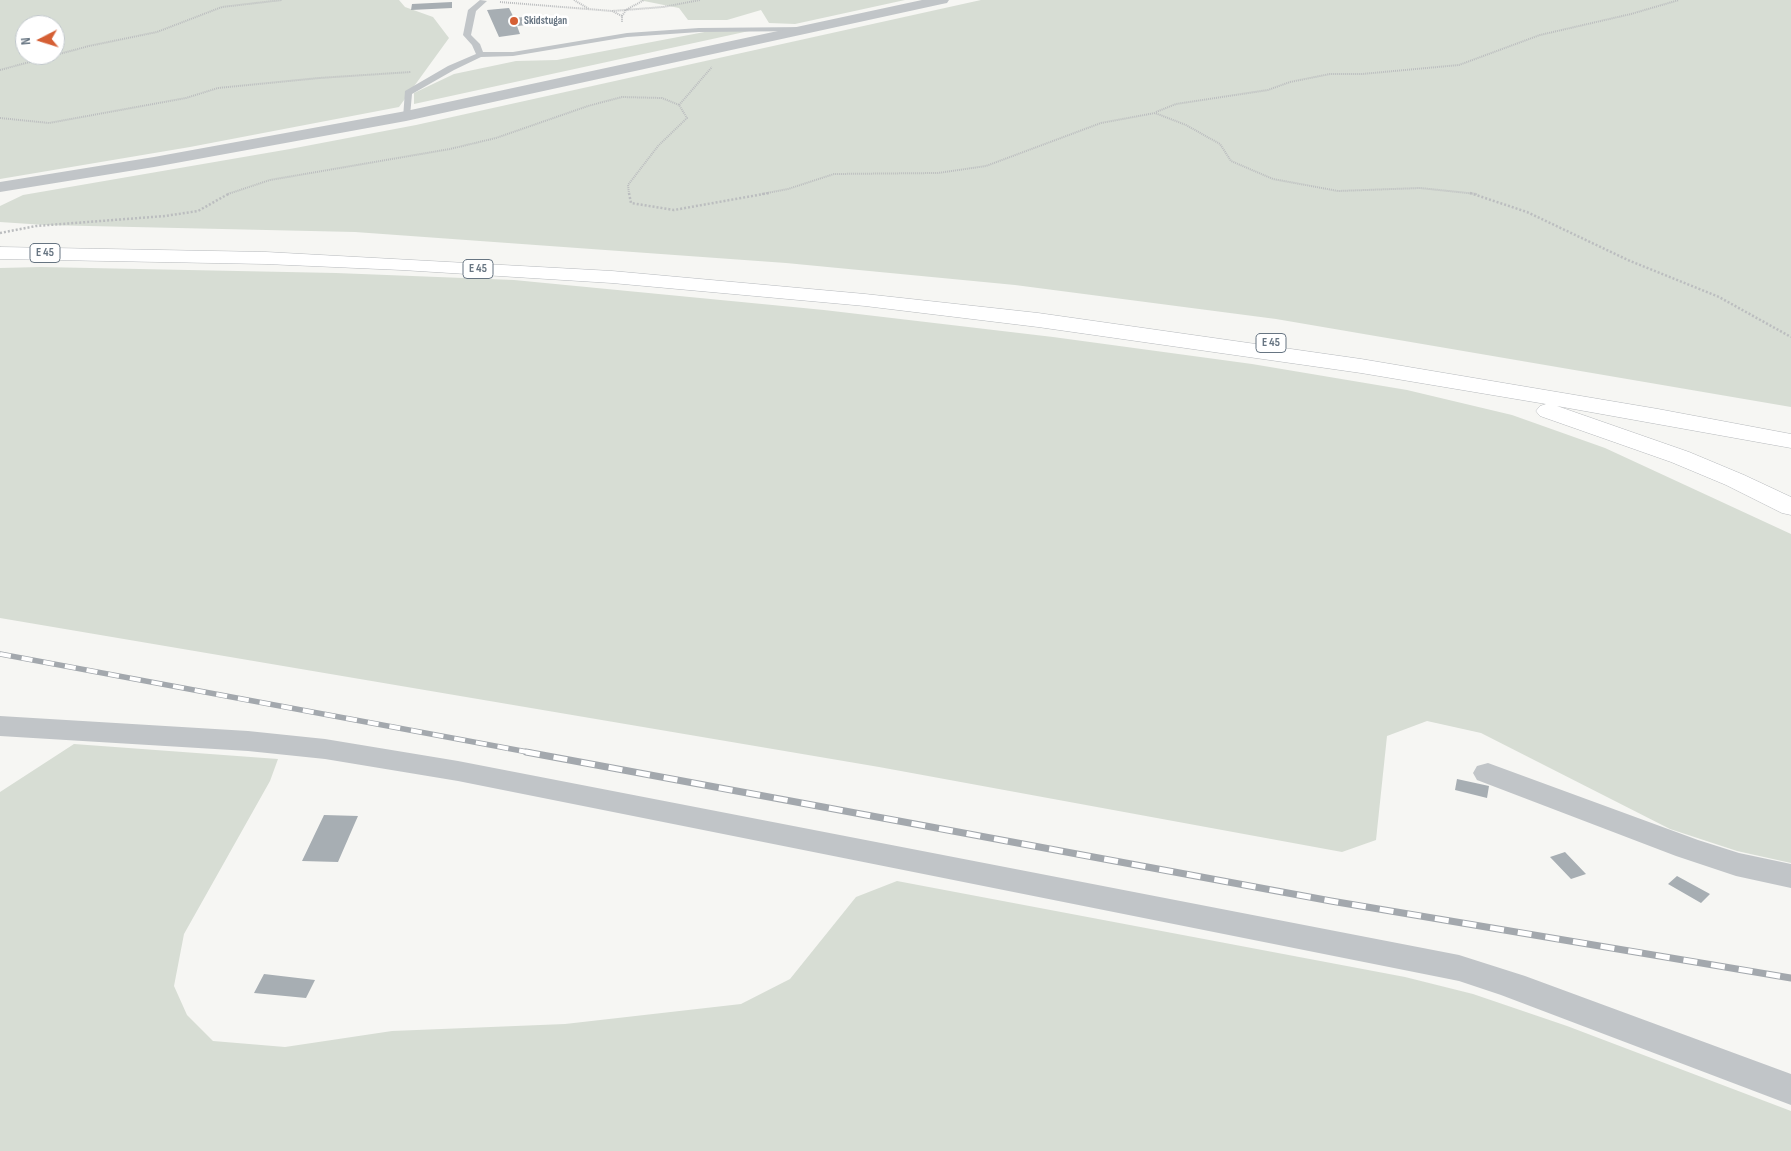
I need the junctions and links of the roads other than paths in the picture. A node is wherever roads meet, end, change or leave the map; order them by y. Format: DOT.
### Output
graph roads {
  1 [pos="942,0"];
  2 [pos="483,1"];
  3 [pos="810,29"];
  4 [pos="480,55"];
  5 [pos="406,116"];
  6 [pos="0,187"];
  7 [pos="0,242"];
  8 [pos="0,253"];
  9 [pos="1456,382"];
  10 [pos="1791,432"];
  11 [pos="1791,441"];
  12 [pos="1791,506"];
  13 [pos="0,726"];
  14 [pos="1488,773"];
  15 [pos="1791,876"];
  16 [pos="1791,1090"];
  1 -- 3 [label="street"];
  2 -- 4 [label="lane"];
  3 -- 4 [label="lane"];
  3 -- 5 [label="street"];
  4 -- 5 [label="lane"];
  5 -- 6 [label="street"];
  7 -- 10 [label="highway, E 45"];
  8 -- 9 [label="highway, E 45"];
  9 -- 11 [label="highway, E 45"];
  9 -- 12 [label="highway"];
  13 -- 16 [label="street"];
  14 -- 15 [label="street"];
}
